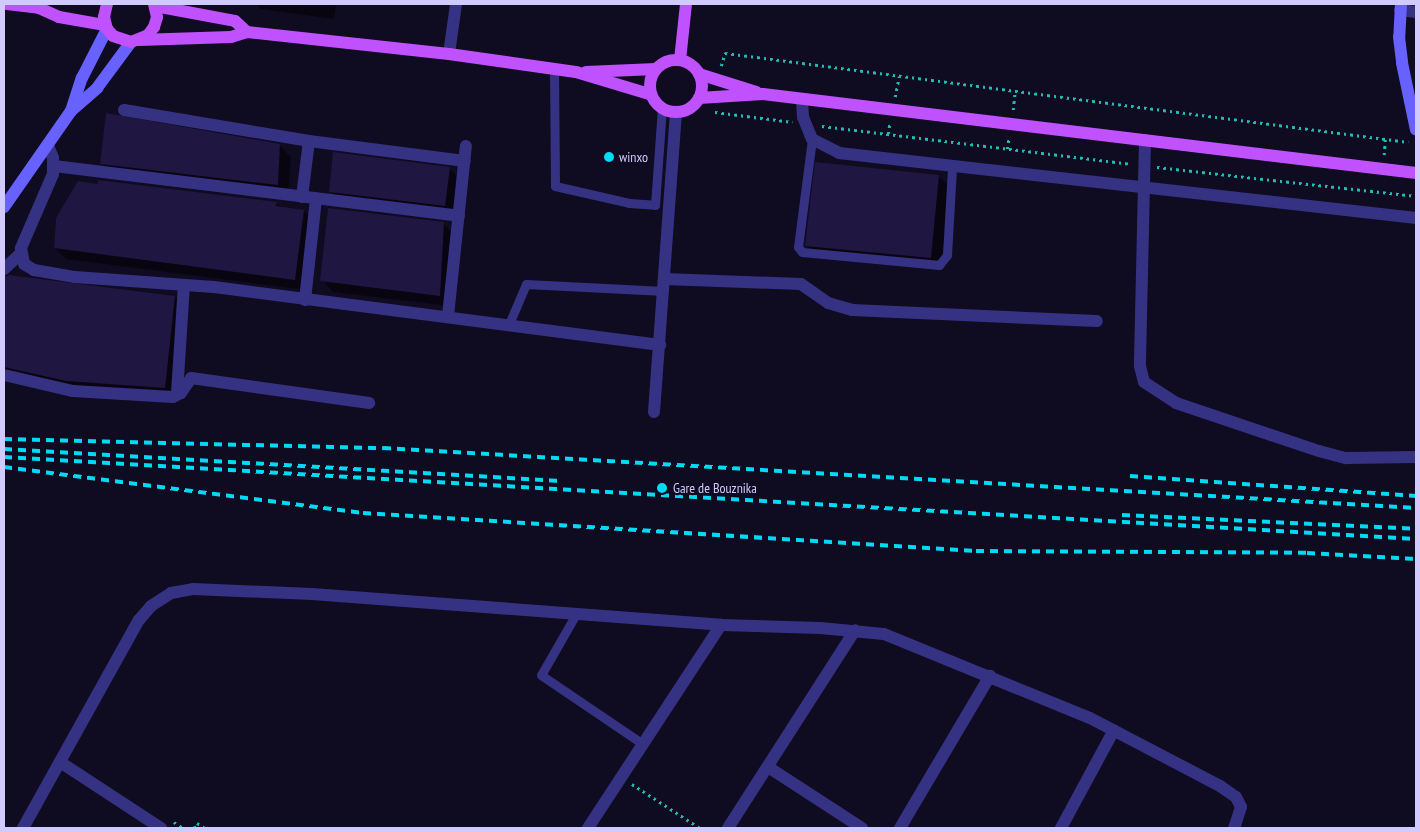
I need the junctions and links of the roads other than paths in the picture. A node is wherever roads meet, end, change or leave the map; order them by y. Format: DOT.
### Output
graph roads {
  1 [pos="8,4"];
  2 [pos="106,4"];
  3 [pos="456,4"];
  4 [pos="686,4"];
  5 [pos="154,5"];
  6 [pos="44,6"];
  7 [pos="1401,7"];
  8 [pos="1416,12"];
  9 [pos="106,27"];
  10 [pos="247,32"];
  11 [pos="134,41"];
  12 [pos="449,54"];
  13 [pos="680,60"];
  14 [pos="554,69"];
  15 [pos="656,69"];
  16 [pos="576,72"];
  17 [pos="699,74"];
  18 [pos="763,94"];
  19 [pos="652,95"];
  20 [pos="699,98"];
  21 [pos="802,99"];
  22 [pos="1414,105"];
  23 [pos="662,107"];
  24 [pos="124,110"];
  25 [pos="71,111"];
  26 [pos="676,112"];
  27 [pos="1416,130"];
  28 [pos="812,139"];
  29 [pos="1145,140"];
  30 [pos="309,141"];
  31 [pos="48,145"];
  32 [pos="466,146"];
  33 [pos="465,161"];
  34 [pos="54,166"];
  35 [pos="952,167"];
  36 [pos="1416,173"];
  37 [pos="1144,186"];
  38 [pos="302,197"];
  39 [pos="316,199"];
  40 [pos="4,206"];
  41 [pos="459,216"];
  42 [pos="1416,218"];
  43 [pos="20,254"];
  44 [pos="4,269"];
  45 [pos="184,285"];
  46 [pos="664,285"];
  47 [pos="305,300"];
  48 [pos="448,316"];
  49 [pos="1097,321"];
  50 [pos="509,324"];
  51 [pos="660,345"];
  52 [pos="4,376"];
  53 [pos="177,396"];
  54 [pos="369,403"];
  55 [pos="654,412"];
  56 [pos="1416,458"];
  57 [pos="576,614"];
  58 [pos="721,626"];
  59 [pos="855,630"];
  60 [pos="990,676"];
  61 [pos="1114,730"];
  62 [pos="643,744"];
  63 [pos="60,762"];
  64 [pos="768,767"];
  65 [pos="23,828"];
  66 [pos="161,828"];
  67 [pos="588,828"];
  68 [pos="728,828"];
  69 [pos="862,828"];
  70 [pos="900,828"];
  71 [pos="1060,828"];
  72 [pos="1234,828"];
  1 -- 6 [label="main road"];
  2 -- 9 [label="main road"];
  3 -- 12 [label="street"];
  4 -- 13 [label="main road"];
  5 -- 10 [label="main road"];
  5 -- 11 [label="main road"];
  6 -- 9 [label="main road"];
  7 -- 8 [label="street"];
  7 -- 22 [label="street"];
  9 -- 11 [label="main road"];
  9 -- 25 [label="street"];
  10 -- 11 [label="main road"];
  10 -- 12 [label="main road"];
  11 -- 25 [label="street"];
  12 -- 14 [label="main road"];
  13 -- 15 [label="main road"];
  13 -- 17 [label="main road"];
  14 -- 16 [label="main road"];
  14 -- 23 [label="lane"];
  15 -- 16 [label="main road"];
  15 -- 19 [label="main road"];
  16 -- 19 [label="main road"];
  17 -- 18 [label="main road"];
  17 -- 20 [label="main road"];
  18 -- 20 [label="main road"];
  18 -- 21 [label="main road"];
  19 -- 23 [label="main road"];
  20 -- 26 [label="main road"];
  21 -- 28 [label="street"];
  21 -- 29 [label="main road"];
  22 -- 27 [label="street"];
  23 -- 26 [label="main road"];
  24 -- 30 [label="street"];
  25 -- 31 [label="street"];
  26 -- 46 [label="street"];
  28 -- 35 [label="street"];
  28 -- 35 [label="lane"];
  29 -- 36 [label="main road"];
  29 -- 37 [label="street"];
  30 -- 33 [label="street"];
  30 -- 38 [label="street"];
  31 -- 34 [label="street"];
  31 -- 40 [label="street"];
  32 -- 33 [label="street"];
  33 -- 41 [label="street"];
  34 -- 38 [label="street"];
  34 -- 43 [label="street"];
  35 -- 37 [label="street"];
  37 -- 42 [label="street"];
  37 -- 56 [label="street"];
  38 -- 39 [label="street"];
  39 -- 41 [label="street"];
  39 -- 47 [label="street"];
  41 -- 48 [label="street"];
  43 -- 44 [label="street"];
  43 -- 45 [label="street"];
  45 -- 47 [label="street"];
  45 -- 53 [label="street"];
  46 -- 49 [label="street"];
  46 -- 50 [label="lane"];
  46 -- 51 [label="street"];
  47 -- 48 [label="street"];
  48 -- 50 [label="street"];
  50 -- 51 [label="street"];
  51 -- 55 [label="street"];
  52 -- 53 [label="street"];
  53 -- 54 [label="street"];
  57 -- 58 [label="street"];
  57 -- 62 [label="lane"];
  57 -- 63 [label="street"];
  58 -- 59 [label="street"];
  58 -- 62 [label="street"];
  59 -- 60 [label="street"];
  59 -- 64 [label="street"];
  60 -- 61 [label="street"];
  60 -- 70 [label="street"];
  61 -- 71 [label="street"];
  61 -- 72 [label="street"];
  62 -- 67 [label="street"];
  63 -- 65 [label="street"];
  63 -- 66 [label="street"];
  64 -- 68 [label="street"];
  64 -- 69 [label="street"];
}
